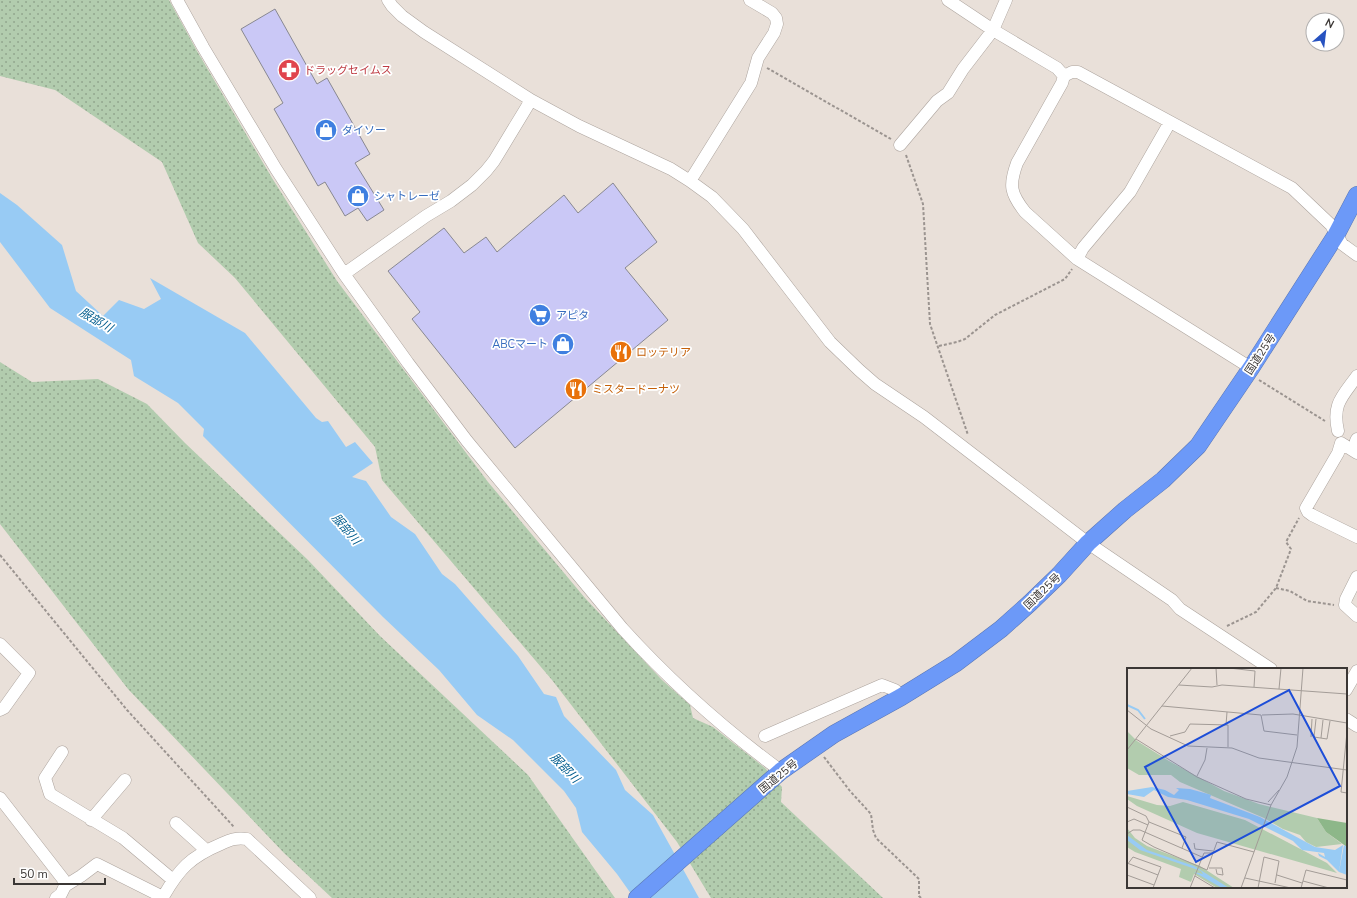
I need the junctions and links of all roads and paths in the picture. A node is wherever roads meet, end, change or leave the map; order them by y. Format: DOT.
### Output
graph roads {
  1 [pos="177,0"];
  2 [pos="388,0"];
  3 [pos="750,0"];
  4 [pos="948,0"];
  5 [pos="1006,0"];
  6 [pos="766,4"];
  7 [pos="993,30"];
  8 [pos="758,58"];
  9 [pos="1064,76"];
  10 [pos="531,100"];
  11 [pos="1170,122"];
  12 [pos="900,145"];
  13 [pos="690,181"];
  14 [pos="1357,195"];
  15 [pos="1336,235"];
  16 [pos="1357,255"];
  17 [pos="1077,259"];
  18 [pos="344,274"];
  19 [pos="939,346"];
  20 [pos="1250,370"];
  21 [pos="1357,376"];
  22 [pos="1338,431"];
  23 [pos="967,449"];
  24 [pos="1357,453"];
  25 [pos="1308,512"];
  26 [pos="1357,537"];
  27 [pos="1088,542"];
  28 [pos="0,555"];
  29 [pos="1357,577"];
  30 [pos="1276,588"];
  31 [pos="1345,604"];
  32 [pos="1357,616"];
  33 [pos="1215,632"];
  34 [pos="0,644"];
  35 [pos="1269,668"];
  36 [pos="1357,671"];
  37 [pos="1347,688"];
  38 [pos="901,696"];
  39 [pos="0,710"];
  40 [pos="1347,720"];
  41 [pos="1357,726"];
  42 [pos="765,736"];
  43 [pos="816,746"];
  44 [pos="62,752"];
  45 [pos="782,771"];
  46 [pos="125,780"];
  47 [pos="0,798"];
  48 [pos="91,820"];
  49 [pos="176,823"];
  50 [pos="239,837"];
  51 [pos="206,850"];
  52 [pos="173,880"];
  53 [pos="65,886"];
  54 [pos="56,898"];
  55 [pos="163,898"];
  56 [pos="310,898"];
  57 [pos="637,898"];
  58 [pos="921,898"];
  1 -- 18 [label="street"];
  2 -- 10 [label="street"];
  3 -- 6 [label="street"];
  4 -- 7 [label="street"];
  5 -- 7 [label="street"];
  6 -- 8 [label="street"];
  7 -- 9 [label="street"];
  7 -- 12 [label="street"];
  8 -- 12 [label="path"];
  8 -- 13 [label="street"];
  9 -- 11 [label="street"];
  9 -- 17 [label="street"];
  10 -- 13 [label="street"];
  10 -- 18 [label="street"];
  11 -- 15 [label="street"];
  11 -- 17 [label="street"];
  12 -- 19 [label="path"];
  13 -- 23 [label="street"];
  14 -- 15 [label="highway, 国道25号"];
  15 -- 16 [label="street"];
  15 -- 20 [label="highway, 国道25号"];
  17 -- 19 [label="path"];
  17 -- 20 [label="street"];
  18 -- 45 [label="street"];
  19 -- 23 [label="path"];
  20 -- 22 [label="path"];
  20 -- 27 [label="highway, 国道25号"];
  21 -- 22 [label="street"];
  23 -- 27 [label="street"];
  24 -- 25 [label="street"];
  25 -- 26 [label="street"];
  25 -- 30 [label="path"];
  27 -- 33 [label="street"];
  27 -- 38 [label="highway, 国道25号"];
  28 -- 50 [label="path"];
  29 -- 31 [label="street"];
  30 -- 31 [label="path"];
  30 -- 33 [label="path"];
  31 -- 32 [label="street"];
  33 -- 35 [label="street"];
  34 -- 39 [label="street"];
  36 -- 37 [label="street"];
  38 -- 42 [label="street"];
  38 -- 43 [label="highway, 国道25号"];
  40 -- 41 [label="street"];
  43 -- 45 [label="highway, 国道25号"];
  43 -- 58 [label="path"];
  44 -- 48 [label="street"];
  45 -- 57 [label="highway, 国道25号"];
  46 -- 48 [label="street"];
  47 -- 53 [label="street"];
  48 -- 52 [label="street"];
  49 -- 51 [label="street"];
  50 -- 51 [label="street"];
  50 -- 56 [label="street"];
  51 -- 52 [label="street"];
  52 -- 55 [label="street"];
  53 -- 54 [label="street"];
  53 -- 55 [label="street"];
}
